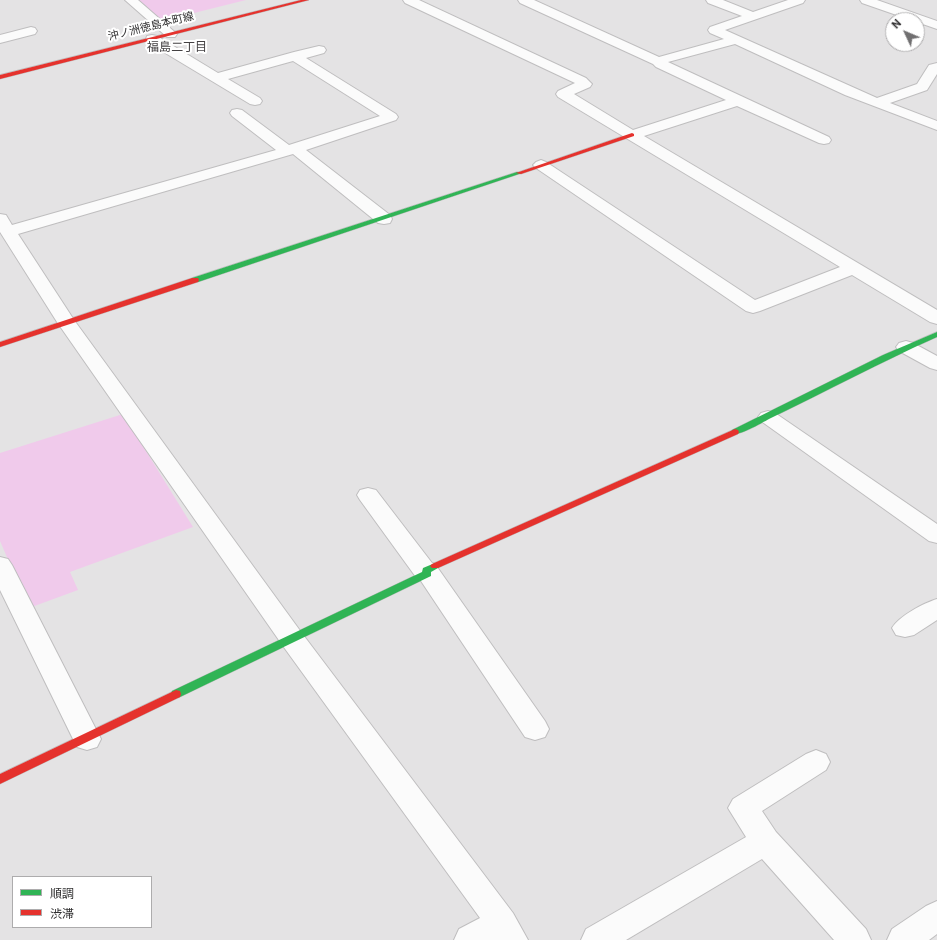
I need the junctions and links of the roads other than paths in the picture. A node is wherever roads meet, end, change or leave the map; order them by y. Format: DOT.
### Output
graph roads {
  1 [pos="130,0"];
  2 [pos="307,0"];
  3 [pos="409,0"];
  4 [pos="524,0"];
  5 [pos="712,0"];
  6 [pos="866,0"];
  7 [pos="794,1"];
  8 [pos="752,16"];
  9 [pos="937,25"];
  10 [pos="31,32"];
  11 [pos="171,34"];
  12 [pos="0,39"];
  13 [pos="152,39"];
  14 [pos="736,40"];
  15 [pos="319,50"];
  16 [pos="294,56"];
  17 [pos="658,62"];
  18 [pos="937,67"];
  19 [pos="0,77"];
  20 [pos="216,78"];
  21 [pos="255,101"];
  22 [pos="738,101"];
  23 [pos="878,102"];
  24 [pos="237,113"];
  25 [pos="937,126"];
  26 [pos="632,136"];
  27 [pos="824,140"];
  28 [pos="291,149"];
  29 [pos="541,165"];
  30 [pos="384,219"];
  31 [pos="4,225"];
  32 [pos="853,268"];
  33 [pos="937,318"];
  34 [pos="66,322"];
  35 [pos="937,334"];
  36 [pos="0,345"];
  37 [pos="906,347"];
  38 [pos="937,364"];
  39 [pos="768,417"];
  40 [pos="368,495"];
  41 [pos="937,535"];
  42 [pos="0,565"];
  43 [pos="426,572"];
  44 [pos="937,608"];
  45 [pos="905,628"];
  46 [pos="292,639"];
  47 [pos="535,729"];
  48 [pos="86,738"];
  49 [pos="816,762"];
  50 [pos="0,779"];
  51 [pos="765,841"];
  52 [pos="937,916"];
  53 [pos="507,931"];
  54 [pos="470,940"];
  55 [pos="597,940"];
  56 [pos="855,940"];
  57 [pos="904,940"];
  1 -- 11 [label="street"];
  2 -- 11 [label="street, 沖ノ洲徳島本町線"];
  3 -- 26 [label="street"];
  4 -- 17 [label="street"];
  5 -- 8 [label="street"];
  6 -- 9 [label="street"];
  7 -- 8 [label="street"];
  8 -- 14 [label="street"];
  10 -- 12 [label="street"];
  11 -- 13 [label="street, 沖ノ洲徳島本町線"];
  13 -- 19 [label="street, 沖ノ洲徳島本町線"];
  13 -- 20 [label="street"];
  14 -- 17 [label="street"];
  14 -- 23 [label="street"];
  15 -- 16 [label="street"];
  16 -- 20 [label="street"];
  16 -- 28 [label="street"];
  17 -- 22 [label="street"];
  18 -- 23 [label="street"];
  20 -- 21 [label="street"];
  22 -- 26 [label="street"];
  22 -- 27 [label="street"];
  23 -- 25 [label="street"];
  24 -- 28 [label="street"];
  26 -- 29 [label="street"];
  26 -- 32 [label="street"];
  28 -- 30 [label="street"];
  28 -- 31 [label="street"];
  29 -- 30 [label="street"];
  29 -- 32 [label="street"];
  30 -- 34 [label="street"];
  31 -- 34 [label="street"];
  32 -- 33 [label="street"];
  34 -- 36 [label="street"];
  34 -- 46 [label="street"];
  35 -- 37 [label="street"];
  37 -- 38 [label="street"];
  37 -- 39 [label="street"];
  39 -- 41 [label="street"];
  39 -- 43 [label="street"];
  40 -- 43 [label="street"];
  42 -- 48 [label="street"];
  43 -- 46 [label="street"];
  43 -- 47 [label="street"];
  44 -- 45 [label="street"];
  46 -- 48 [label="street"];
  46 -- 53 [label="street"];
  48 -- 50 [label="street"];
  49 -- 51 [label="street"];
  51 -- 55 [label="street"];
  51 -- 56 [label="street"];
  52 -- 57 [label="street"];
  53 -- 54 [label="street"];
}
